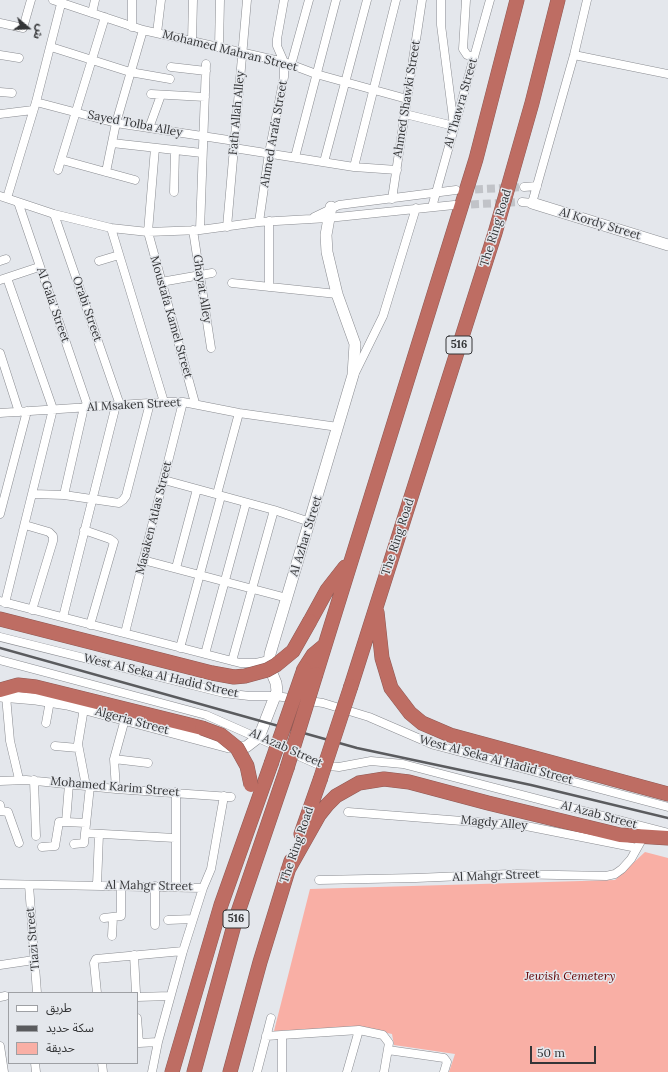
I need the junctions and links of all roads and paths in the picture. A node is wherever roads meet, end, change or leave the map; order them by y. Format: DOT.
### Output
graph roads {
  1 [pos="31,0"];
  2 [pos="53,0"];
  3 [pos="95,0"];
  4 [pos="132,0"];
  5 [pos="161,0"];
  6 [pos="193,0"];
  7 [pos="220,0"];
  8 [pos="247,0"];
  9 [pos="284,0"];
  10 [pos="309,0"];
  11 [pos="336,0"];
  12 [pos="367,0"];
  13 [pos="396,0"];
  14 [pos="422,0"];
  15 [pos="441,0"];
  16 [pos="466,0"];
  17 [pos="490,0"];
  18 [pos="516,0"];
  19 [pos="558,0"];
  20 [pos="587,0"];
  21 [pos="62,2"];
  22 [pos="92,13"];
  23 [pos="105,17"];
  24 [pos="0,23"];
  25 [pos="132,26"];
  26 [pos="143,30"];
  27 [pos="157,33"];
  28 [pos="192,41"];
  29 [pos="51,47"];
  30 [pos="219,47"];
  31 [pos="242,53"];
  32 [pos="0,55"];
  33 [pos="574,55"];
  34 [pos="474,57"];
  35 [pos="19,58"];
  36 [pos="92,59"];
  37 [pos="287,64"];
  38 [pos="171,67"];
  39 [pos="130,72"];
  40 [pos="316,74"];
  41 [pos="668,74"];
  42 [pos="170,79"];
  43 [pos="345,82"];
  44 [pos="373,90"];
  45 [pos="0,92"];
  46 [pos="12,93"];
  47 [pos="151,94"];
  48 [pos="161,95"];
  49 [pos="205,97"];
  50 [pos="407,99"];
  51 [pos="34,106"];
  52 [pos="76,112"];
  53 [pos="0,114"];
  54 [pos="405,114"];
  55 [pos="116,123"];
  56 [pos="454,126"];
  57 [pos="149,128"];
  58 [pos="203,137"];
  59 [pos="112,143"];
  60 [pos="234,144"];
  61 [pos="155,148"];
  62 [pos="174,150"];
  63 [pos="202,153"];
  64 [pos="269,153"];
  65 [pos="295,157"];
  66 [pos="62,160"];
  67 [pos="324,162"];
  68 [pos="354,166"];
  69 [pos="58,170"];
  70 [pos="397,170"];
  71 [pos="106,172"];
  72 [pos="136,180"];
  73 [pos="537,186"];
  74 [pos="524,187"];
  75 [pos="456,190"];
  76 [pos="174,192"];
  77 [pos="434,193"];
  78 [pos="4,197"];
  79 [pos="392,199"];
  80 [pos="18,202"];
  81 [pos="527,203"];
  82 [pos="454,205"];
  83 [pos="432,207"];
  84 [pos="416,208"];
  85 [pos="329,212"];
  86 [pos="54,214"];
  87 [pos="270,221"];
  88 [pos="259,222"];
  89 [pos="227,227"];
  90 [pos="111,228"];
  91 [pos="196,230"];
  92 [pos="148,232"];
  93 [pos="668,245"];
  94 [pos="119,254"];
  95 [pos="99,261"];
  96 [pos="39,267"];
  97 [pos="212,273"];
  98 [pos="199,276"];
  99 [pos="3,279"];
  100 [pos="162,282"];
  101 [pos="232,283"];
  102 [pos="269,287"];
  103 [pos="337,294"];
  104 [pos="210,348"];
  105 [pos="0,353"];
  106 [pos="354,375"];
  107 [pos="164,402"];
  108 [pos="183,402"];
  109 [pos="150,403"];
  110 [pos="195,403"];
  111 [pos="118,405"];
  112 [pos="86,407"];
  113 [pos="53,409"];
  114 [pos="23,412"];
  115 [pos="0,413"];
  116 [pos="239,413"];
  117 [pos="338,427"];
  118 [pos="164,480"];
  119 [pos="197,489"];
  120 [pos="33,494"];
  121 [pos="64,495"];
  122 [pos="219,495"];
  123 [pos="93,499"];
  124 [pos="246,502"];
  125 [pos="274,510"];
  126 [pos="0,514"];
  127 [pos="310,522"];
  128 [pos="26,525"];
  129 [pos="84,530"];
  130 [pos="143,560"];
  131 [pos="349,562"];
  132 [pos="176,568"];
  133 [pos="200,574"];
  134 [pos="225,581"];
  135 [pos="252,588"];
  136 [pos="287,598"];
  137 [pos="3,602"];
  138 [pos="376,606"];
  139 [pos="32,610"];
  140 [pos="63,617"];
  141 [pos="0,619"];
  142 [pos="90,625"];
  143 [pos="125,633"];
  144 [pos="0,637"];
  145 [pos="180,648"];
  146 [pos="205,654"];
  147 [pos="0,660"];
  148 [pos="269,660"];
  149 [pos="232,661"];
  150 [pos="310,671"];
  151 [pos="2,694"];
  152 [pos="276,696"];
  153 [pos="50,701"];
  154 [pos="84,708"];
  155 [pos="125,719"];
  156 [pos="46,723"];
  157 [pos="259,737"];
  158 [pos="55,746"];
  159 [pos="78,748"];
  160 [pos="114,759"];
  161 [pos="148,763"];
  162 [pos="19,779"];
  163 [pos="34,780"];
  164 [pos="0,781"];
  165 [pos="69,784"];
  166 [pos="88,786"];
  167 [pos="116,789"];
  168 [pos="176,792"];
  169 [pos="668,794"];
  170 [pos="0,805"];
  171 [pos="668,807"];
  172 [pos="348,812"];
  173 [pos="252,818"];
  174 [pos="66,822"];
  175 [pos="86,823"];
  176 [pos="86,833"];
  177 [pos="668,833"];
  178 [pos="99,834"];
  179 [pos="36,836"];
  180 [pos="176,838"];
  181 [pos="643,838"];
  182 [pos="668,838"];
  183 [pos="19,843"];
  184 [pos="74,844"];
  185 [pos="42,847"];
  186 [pos="288,870"];
  187 [pos="319,880"];
  188 [pos="0,884"];
  189 [pos="28,885"];
  190 [pos="97,885"];
  191 [pos="121,886"];
  192 [pos="155,886"];
  193 [pos="176,886"];
  194 [pos="202,888"];
  195 [pos="113,917"];
  196 [pos="104,918"];
  197 [pos="193,919"];
  198 [pos="168,920"];
  199 [pos="155,925"];
  200 [pos="112,936"];
  201 [pos="183,951"];
  202 [pos="134,955"];
  203 [pos="34,960"];
  204 [pos="0,965"];
  205 [pos="37,992"];
  206 [pos="97,992"];
  207 [pos="136,992"];
  208 [pos="138,996"];
  209 [pos="170,996"];
  210 [pos="271,1018"];
  211 [pos="359,1030"];
  212 [pos="282,1035"];
  213 [pos="266,1036"];
  214 [pos="138,1042"];
  215 [pos="158,1042"];
  216 [pos="0,1046"];
  217 [pos="388,1050"];
  218 [pos="4,1072"];
  219 [pos="152,1072"];
  220 [pos="172,1072"];
  221 [pos="194,1072"];
  222 [pos="230,1072"];
  223 [pos="257,1072"];
  224 [pos="282,1072"];
  225 [pos="347,1072"];
  226 [pos="384,1072"];
  227 [pos="444,1072"];
  1 -- 24 [label="street"];
  2 -- 21 [label="street, Mohamed Mahran Street"];
  3 -- 22 [label="street"];
  4 -- 25 [label="street"];
  5 -- 27 [label="street"];
  6 -- 28 [label="street"];
  7 -- 30 [label="street"];
  8 -- 31 [label="street, Fath Allah Alley"];
  9 -- 37 [label="street, Ahmed Arafa Street"];
  10 -- 37 [label="street"];
  11 -- 40 [label="street"];
  12 -- 43 [label="street"];
  13 -- 44 [label="street"];
  14 -- 50 [label="street, Ahmed Shawki Street"];
  15 -- 56 [label="street"];
  16 -- 34 [label="street"];
  17 -- 34 [label="street, Al Thawra Street"];
  18 -- 131 [label="highway, 516"];
  19 -- 138 [label="highway, The Ring Road / 516"];
  20 -- 33 [label="street"];
  21 -- 22 [label="street, Mohamed Mahran Street"];
  21 -- 29 [label="street"];
  22 -- 23 [label="street, Mohamed Mahran Street"];
  23 -- 25 [label="street, Mohamed Mahran Street"];
  23 -- 36 [label="street"];
  25 -- 26 [label="street, Mohamed Mahran Street"];
  26 -- 27 [label="street, Mohamed Mahran Street"];
  26 -- 39 [label="street"];
  27 -- 28 [label="street, Mohamed Mahran Street"];
  28 -- 30 [label="street, Mohamed Mahran Street"];
  29 -- 36 [label="street"];
  29 -- 51 [label="street"];
  30 -- 31 [label="street, Mohamed Mahran Street"];
  31 -- 37 [label="street, Mohamed Mahran Street"];
  31 -- 60 [label="street, Fath Allah Alley"];
  32 -- 35 [label="street"];
  33 -- 41 [label="street"];
  33 -- 73 [label="street"];
  34 -- 56 [label="street, Al Thawra Street"];
  36 -- 39 [label="street"];
  36 -- 52 [label="street"];
  37 -- 40 [label="street, Mohamed Mahran Street"];
  37 -- 64 [label="street, Ahmed Arafa Street"];
  38 -- 49 [label="street, Ghayat Alley"];
  39 -- 42 [label="street"];
  39 -- 55 [label="street"];
  40 -- 43 [label="street, Mohamed Mahran Street"];
  40 -- 65 [label="street"];
  43 -- 44 [label="street, Mohamed Mahran Street"];
  43 -- 67 [label="street"];
  44 -- 50 [label="street, Mohamed Mahran Street"];
  44 -- 68 [label="street"];
  45 -- 46 [label="street"];
  47 -- 48 [label="street"];
  48 -- 49 [label="street"];
  48 -- 57 [label="street"];
  49 -- 58 [label="street, Ghayat Alley"];
  50 -- 54 [label="street, Ahmed Shawki Street"];
  51 -- 52 [label="street, Sayed Tolba Alley"];
  51 -- 53 [label="street"];
  51 -- 78 [label="street"];
  52 -- 55 [label="street, Sayed Tolba Alley"];
  52 -- 66 [label="street"];
  54 -- 56 [label="street"];
  54 -- 70 [label="street, Ahmed Shawki Street"];
  55 -- 57 [label="street, Sayed Tolba Alley"];
  55 -- 59 [label="street"];
  56 -- 77 [label="street, Al Thawra Street"];
  57 -- 58 [label="street, Sayed Tolba Alley"];
  58 -- 60 [label="street, Sayed Tolba Alley"];
  58 -- 63 [label="street, Ghayat Alley"];
  59 -- 61 [label="street"];
  59 -- 71 [label="street"];
  60 -- 64 [label="street, Sayed Tolba Alley"];
  60 -- 89 [label="street, Fath Allah Alley"];
  61 -- 62 [label="street"];
  61 -- 92 [label="street"];
  62 -- 63 [label="street"];
  62 -- 76 [label="street"];
  63 -- 91 [label="street, Ghayat Alley"];
  64 -- 65 [label="street, Sayed Tolba Alley"];
  64 -- 88 [label="street, Ahmed Arafa Street"];
  65 -- 67 [label="street, Sayed Tolba Alley"];
  66 -- 69 [label="street"];
  66 -- 71 [label="street"];
  67 -- 68 [label="street, Sayed Tolba Alley"];
  68 -- 70 [label="street, Sayed Tolba Alley"];
  70 -- 79 [label="street, Ahmed Shawki Street"];
  71 -- 72 [label="street"];
  73 -- 74 [label="street"];
  73 -- 81 [label="street"];
  75 -- 77 [label="street"];
  77 -- 79 [label="street"];
  77 -- 83 [label="street, Al Thawra Street"];
  78 -- 80 [label="street"];
  79 -- 85 [label="street"];
  80 -- 86 [label="street"];
  80 -- 96 [label="street, Al Gala' Street"];
  81 -- 93 [label="street, Al Kordy Street"];
  82 -- 83 [label="street"];
  83 -- 84 [label="street"];
  84 -- 85 [label="street"];
  84 -- 106 [label="street, Al Azhar Street"];
  85 -- 87 [label="street"];
  85 -- 103 [label="street, Al Azhar Street"];
  86 -- 90 [label="street"];
  86 -- 111 [label="street, Orabi Street"];
  87 -- 88 [label="street"];
  87 -- 102 [label="street"];
  88 -- 89 [label="street"];
  89 -- 91 [label="street"];
  90 -- 92 [label="street"];
  90 -- 94 [label="street"];
  91 -- 92 [label="street"];
  91 -- 98 [label="street, Ghayat Alley"];
  92 -- 100 [label="street, Moustafa Kamel Street"];
  94 -- 95 [label="street"];
  94 -- 107 [label="street"];
  96 -- 99 [label="street"];
  96 -- 112 [label="street, Al Gala' Street"];
  97 -- 98 [label="street"];
  98 -- 100 [label="street"];
  98 -- 104 [label="street, Ghayat Alley"];
  99 -- 113 [label="street"];
  100 -- 110 [label="street, Moustafa Kamel Street"];
  101 -- 102 [label="street"];
  102 -- 103 [label="street"];
  103 -- 106 [label="street, Al Azhar Street"];
  105 -- 114 [label="street"];
  106 -- 117 [label="street, Al Azhar Street"];
  107 -- 108 [label="street, Al Msaken Street"];
  107 -- 109 [label="street, Al Msaken Street"];
  108 -- 110 [label="street, Al Msaken Street"];
  108 -- 118 [label="street, Masaken Atlas Street"];
  109 -- 111 [label="street, Al Msaken Street"];
  109 -- 123 [label="street"];
  110 -- 116 [label="street, Al Msaken Street"];
  111 -- 112 [label="street, Al Msaken Street"];
  111 -- 123 [label="street"];
  112 -- 113 [label="street, Al Msaken Street"];
  112 -- 121 [label="street"];
  113 -- 114 [label="street, Al Msaken Street"];
  113 -- 120 [label="street"];
  114 -- 115 [label="street, Al Msaken Street"];
  114 -- 126 [label="street"];
  116 -- 117 [label="street, Al Msaken Street"];
  116 -- 122 [label="street"];
  117 -- 127 [label="street, Al Azhar Street"];
  118 -- 119 [label="street"];
  118 -- 130 [label="street, Masaken Atlas Street"];
  119 -- 122 [label="street"];
  119 -- 132 [label="street"];
  120 -- 121 [label="street"];
  120 -- 128 [label="street"];
  121 -- 123 [label="street"];
  122 -- 124 [label="street"];
  122 -- 133 [label="street"];
  123 -- 129 [label="street"];
  124 -- 125 [label="street"];
  124 -- 134 [label="street"];
  125 -- 127 [label="street"];
  125 -- 135 [label="street"];
  127 -- 136 [label="street, Al Azhar Street"];
  128 -- 137 [label="street"];
  128 -- 139 [label="street"];
  129 -- 140 [label="street"];
  129 -- 142 [label="street"];
  130 -- 132 [label="street"];
  130 -- 143 [label="street, Masaken Atlas Street"];
  131 -- 141 [label="highway, bridge"];
  131 -- 150 [label="highway, 516"];
  132 -- 133 [label="street"];
  133 -- 134 [label="street"];
  133 -- 145 [label="street"];
  134 -- 135 [label="street"];
  134 -- 146 [label="street"];
  135 -- 136 [label="street"];
  135 -- 149 [label="street"];
  136 -- 148 [label="street, Al Azhar Street"];
  137 -- 139 [label="street"];
  138 -- 169 [label="highway"];
  138 -- 186 [label="highway, The Ring Road / 516, bridge"];
  139 -- 140 [label="street"];
  140 -- 142 [label="street"];
  142 -- 143 [label="street"];
  143 -- 145 [label="street"];
  144 -- 152 [label="street, West Al Seka Al Hadid Street"];
  145 -- 146 [label="street"];
  146 -- 149 [label="street"];
  147 -- 157 [label="street, Al Azab Street"];
  148 -- 149 [label="street"];
  148 -- 152 [label="street"];
  150 -- 173 [label="highway, bridge"];
  150 -- 221 [label="highway, 516, bridge"];
  151 -- 153 [label="street, Algeria Street"];
  151 -- 162 [label="street"];
  151 -- 173 [label="highway, bridge"];
  152 -- 157 [label="street"];
  152 -- 171 [label="street, West Al Seka Al Hadid Street"];
  153 -- 154 [label="street, Algeria Street"];
  153 -- 156 [label="street"];
  154 -- 155 [label="street, Algeria Street"];
  154 -- 159 [label="street"];
  155 -- 157 [label="street, Algeria Street"];
  155 -- 160 [label="street"];
  157 -- 181 [label="street, Al Azab Street"];
  158 -- 159 [label="street"];
  159 -- 166 [label="street"];
  160 -- 161 [label="street"];
  160 -- 167 [label="street"];
  162 -- 163 [label="street, Mohamed Karim Street"];
  162 -- 164 [label="street, Mohamed Karim Street"];
  163 -- 165 [label="street, Mohamed Karim Street"];
  163 -- 179 [label="street"];
  165 -- 166 [label="street, Mohamed Karim Street"];
  165 -- 174 [label="street"];
  166 -- 167 [label="street, Mohamed Karim Street"];
  166 -- 175 [label="street"];
  167 -- 168 [label="street, Mohamed Karim Street"];
  168 -- 180 [label="street"];
  168 -- 194 [label="street, Mohamed Karim Street"];
  170 -- 183 [label="street"];
  172 -- 181 [label="street, Magdy Alley"];
  173 -- 220 [label="highway"];
  174 -- 175 [label="street"];
  174 -- 185 [label="street"];
  175 -- 176 [label="street"];
  176 -- 178 [label="street"];
  176 -- 184 [label="street"];
  177 -- 181 [label="street, Al Azab Street"];
  178 -- 180 [label="street"];
  178 -- 190 [label="street"];
  180 -- 193 [label="street"];
  181 -- 182 [label="highway"];
  181 -- 186 [label="highway"];
  181 -- 187 [label="street, Al Mahgr Street"];
  186 -- 222 [label="highway, The Ring Road / 516"];
  188 -- 189 [label="street, Al Mahgr Street"];
  189 -- 190 [label="street, Al Mahgr Street"];
  189 -- 203 [label="street, Tiazi Street"];
  190 -- 191 [label="street, Al Mahgr Street"];
  191 -- 192 [label="street, Al Mahgr Street"];
  191 -- 195 [label="street"];
  192 -- 193 [label="street, Al Mahgr Street"];
  192 -- 199 [label="street"];
  193 -- 194 [label="street, Al Mahgr Street"];
  194 -- 197 [label="street, Al Mahgr Street"];
  195 -- 196 [label="street"];
  195 -- 200 [label="street"];
  197 -- 198 [label="street"];
  197 -- 201 [label="street, Al Mahgr Street"];
  201 -- 202 [label="street"];
  201 -- 209 [label="street, Al Mahgr Street"];
  202 -- 206 [label="street"];
  202 -- 207 [label="street"];
  203 -- 204 [label="street"];
  203 -- 205 [label="street, Tiazi Street"];
  208 -- 209 [label="street"];
  209 -- 215 [label="street, Al Mahgr Street"];
  210 -- 213 [label="street"];
  211 -- 212 [label="street"];
  211 -- 217 [label="street"];
  211 -- 225 [label="street"];
  212 -- 213 [label="street"];
  212 -- 224 [label="street"];
  213 -- 223 [label="street"];
  214 -- 215 [label="street"];
  215 -- 219 [label="street, Al Mahgr Street"];
  216 -- 218 [label="street"];
  217 -- 226 [label="street"];
  217 -- 227 [label="street"];
}
